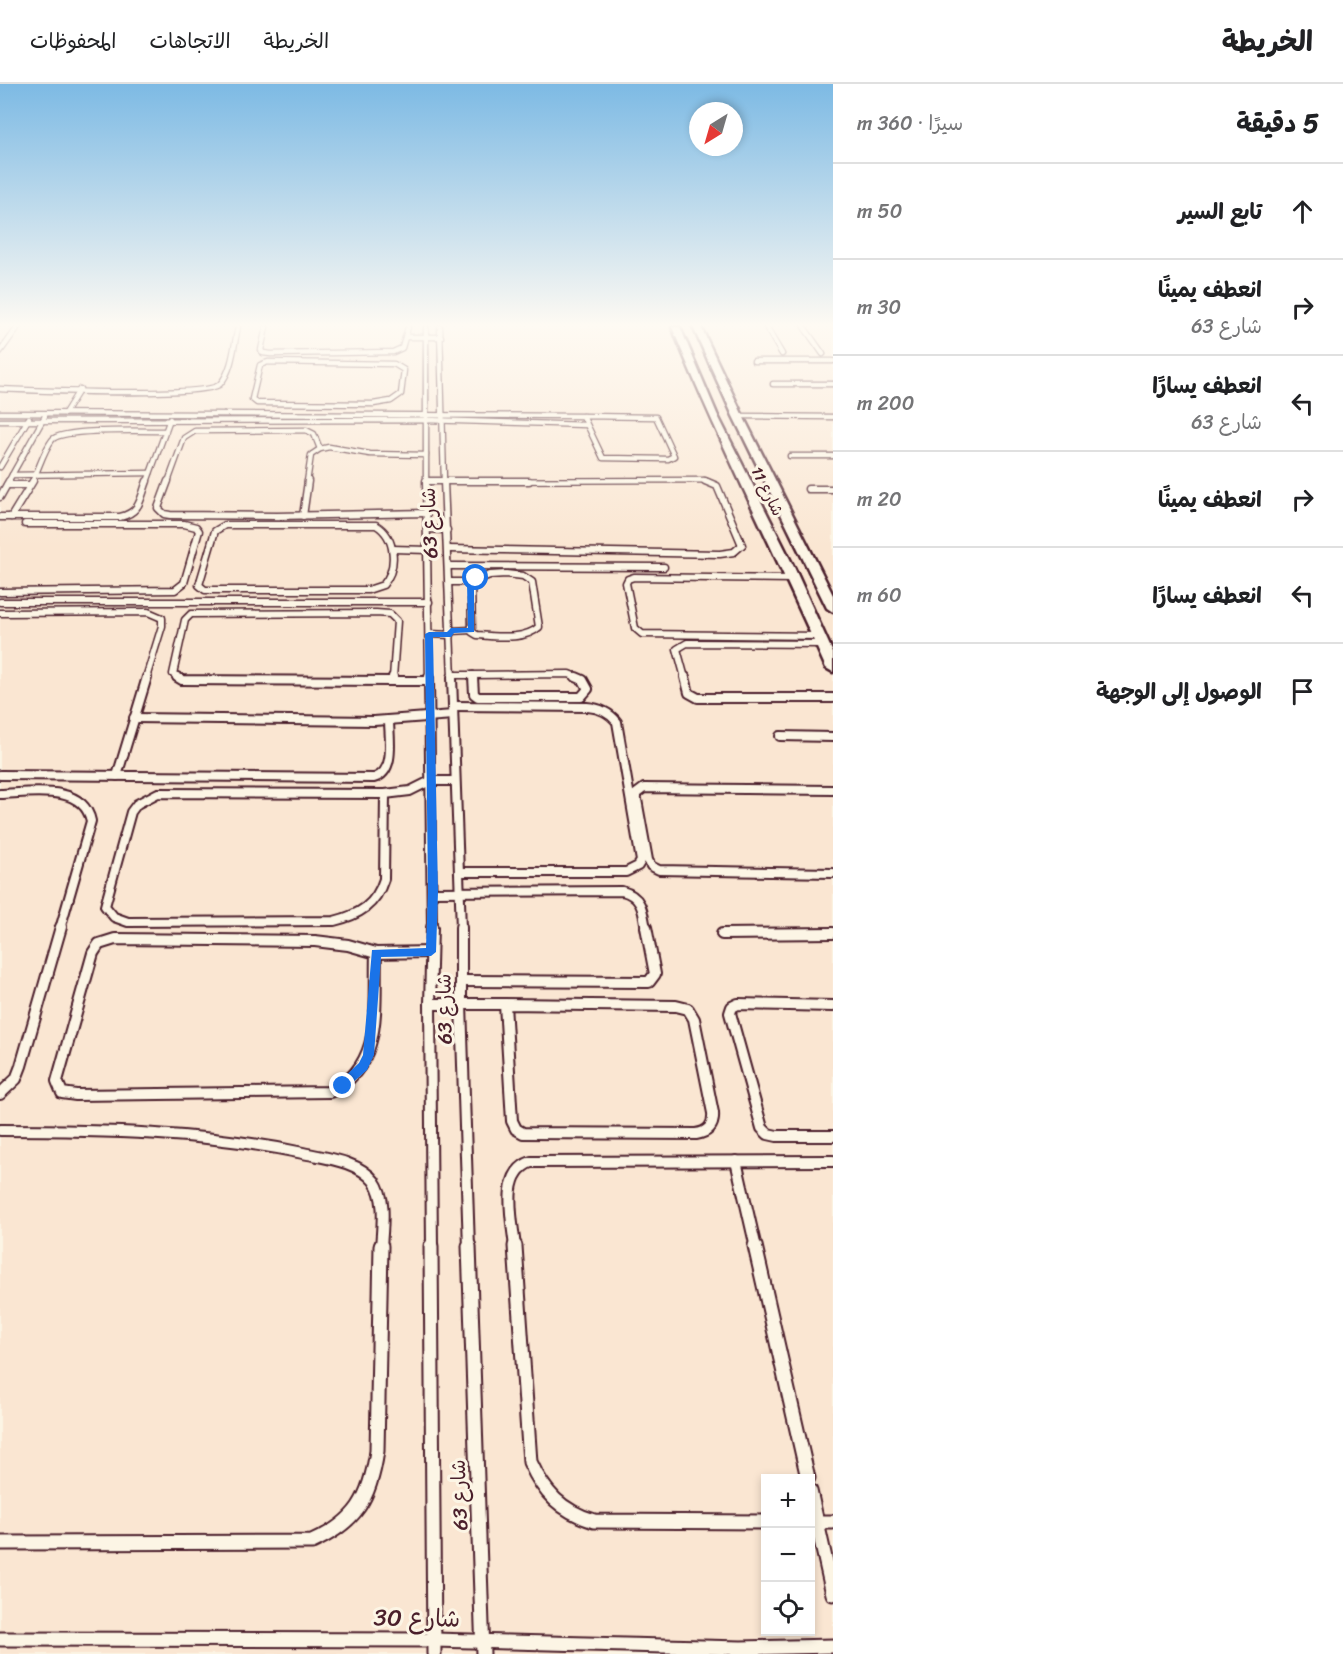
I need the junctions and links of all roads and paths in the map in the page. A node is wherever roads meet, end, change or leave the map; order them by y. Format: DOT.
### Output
graph roads {
  1 [pos="73,400"];
  2 [pos="252,400"];
  3 [pos="392,400"];
  4 [pos="425,400"];
  5 [pos="442,400"];
  6 [pos="706,400"];
  7 [pos="731,400"];
  8 [pos="316,404"];
  9 [pos="0,413"];
  10 [pos="65,413"];
  11 [pos="314,413"];
  12 [pos="46,414"];
  13 [pos="31,415"];
  14 [pos="485,415"];
  15 [pos="583,416"];
  16 [pos="738,416"];
  17 [pos="425,417"];
  18 [pos="833,417"];
  19 [pos="442,418"];
  20 [pos="170,419"];
  21 [pos="0,420"];
  22 [pos="43,420"];
  23 [pos="28,421"];
  24 [pos="786,421"];
  25 [pos="833,421"];
  26 [pos="486,423"];
  27 [pos="586,425"];
  28 [pos="166,431"];
  29 [pos="320,449"];
  30 [pos="426,455"];
  31 [pos="790,456"];
  32 [pos="833,456"];
  33 [pos="0,467"];
  34 [pos="150,473"];
  35 [pos="12,475"];
  36 [pos="36,475"];
  37 [pos="427,481"];
  38 [pos="446,481"];
  39 [pos="7,485"];
  40 [pos="30,485"];
  41 [pos="808,489"];
  42 [pos="833,489"];
  43 [pos="0,497"];
  44 [pos="427,513"];
  45 [pos="303,516"];
  46 [pos="0,517"];
  47 [pos="11,517"];
  48 [pos="25,524"];
  49 [pos="427,530"];
  50 [pos="447,530"];
  51 [pos="393,549"];
  52 [pos="448,549"];
  53 [pos="429,550"];
  54 [pos="448,566"];
  55 [pos="664,567"];
  56 [pos="793,579"];
  57 [pos="449,582"];
  58 [pos="471,582"];
  59 [pos="0,592"];
  60 [pos="0,602"];
  61 [pos="429,602"];
  62 [pos="833,608"];
  63 [pos="0,613"];
  64 [pos="471,630"];
  65 [pos="451,633"];
  66 [pos="429,634"];
  67 [pos="821,640"];
  68 [pos="833,668"];
  69 [pos="452,675"];
  70 [pos="473,675"];
  71 [pos="393,681"];
  72 [pos="429,681"];
  73 [pos="833,698"];
  74 [pos="453,711"];
  75 [pos="429,715"];
  76 [pos="134,718"];
  77 [pos="390,720"];
  78 [pos="780,736"];
  79 [pos="833,737"];
  80 [pos="0,775"];
  81 [pos="117,776"];
  82 [pos="455,781"];
  83 [pos="430,782"];
  84 [pos="833,790"];
  85 [pos="0,794"];
  86 [pos="385,794"];
  87 [pos="460,872"];
  88 [pos="833,873"];
  89 [pos="433,892"];
  90 [pos="461,892"];
  91 [pos="833,933"];
  92 [pos="722,934"];
  93 [pos="431,952"];
  94 [pos="376,953"];
  95 [pos="461,981"];
  96 [pos="430,1004"];
  97 [pos="461,1004"];
  98 [pos="505,1004"];
  99 [pos="833,1006"];
  100 [pos="0,1094"];
  101 [pos="0,1130"];
  102 [pos="833,1136"];
  103 [pos="736,1161"];
  104 [pos="833,1161"];
  105 [pos="807,1474"];
  106 [pos="761,1522"];
  107 [pos="815,1522"];
  108 [pos="833,1522"];
  109 [pos="815,1526"];
  110 [pos="0,1543"];
  111 [pos="833,1594"];
  112 [pos="0,1639"];
  113 [pos="833,1646"];
  114 [pos="434,1647"];
  115 [pos="482,1648"];
  1 -- 10 [label="lane"];
  2 -- 8 [label="lane"];
  3 -- 8 [label="lane"];
  4 -- 17 [label="lane, شارع 63"];
  5 -- 19 [label="lane, شارع 63"];
  6 -- 56 [label="street, شارع 11"];
  7 -- 16 [label="street, شارع 11"];
  8 -- 11 [label="lane"];
  9 -- 13 [label="lane"];
  10 -- 11 [label="lane"];
  10 -- 12 [label="lane"];
  11 -- 17 [label="lane"];
  12 -- 13 [label="lane"];
  12 -- 22 [label="lane"];
  13 -- 23 [label="lane"];
  14 -- 15 [label="lane"];
  14 -- 19 [label="lane"];
  14 -- 26 [label="lane"];
  15 -- 27 [label="lane"];
  15 -- 27 [label="lane"];
  16 -- 18 [label="lane"];
  16 -- 62 [label="street, شارع 11"];
  17 -- 19 [label="lane"];
  17 -- 20 [label="lane"];
  17 -- 30 [label="lane, شارع 63"];
  19 -- 26 [label="lane"];
  19 -- 38 [label="lane, شارع 63"];
  20 -- 22 [label="lane"];
  20 -- 28 [label="lane"];
  21 -- 23 [label="lane"];
  22 -- 23 [label="lane"];
  22 -- 35 [label="lane"];
  23 -- 33 [label="lane"];
  24 -- 25 [label="lane"];
  26 -- 27 [label="lane"];
  28 -- 34 [label="lane"];
  28 -- 36 [label="lane"];
  29 -- 30 [label="lane"];
  29 -- 45 [label="lane"];
  29 -- 45 [label="lane"];
  30 -- 37 [label="lane, شارع 63"];
  31 -- 32 [label="lane"];
  34 -- 36 [label="lane"];
  34 -- 47 [label="lane"];
  35 -- 36 [label="lane"];
  35 -- 39 [label="lane"];
  36 -- 40 [label="lane"];
  37 -- 38 [label="lane"];
  37 -- 44 [label="lane, شارع 63"];
  38 -- 50 [label="lane, شارع 63"];
  38 -- 52 [label="lane"];
  39 -- 40 [label="lane"];
  39 -- 43 [label="lane"];
  40 -- 47 [label="lane"];
  41 -- 42 [label="lane"];
  44 -- 45 [label="lane"];
  44 -- 49 [label="lane, شارع 63"];
  46 -- 47 [label="lane"];
  48 -- 59 [label="lane"];
  49 -- 50 [label="lane"];
  49 -- 53 [label="lane, شارع 63"];
  50 -- 52 [label="lane, شارع 63"];
  51 -- 51 [label="lane"];
  51 -- 53 [label="lane"];
  52 -- 54 [label="lane, شارع 63"];
  53 -- 61 [label="lane, شارع 63"];
  54 -- 55 [label="lane"];
  54 -- 57 [label="lane, شارع 63"];
  56 -- 67 [label="street, شارع 11"];
  56 -- 67 [label="lane"];
  57 -- 58 [label="lane"];
  57 -- 65 [label="lane, شارع 63"];
  58 -- 64 [label="lane"];
  58 -- 64 [label="lane"];
  60 -- 61 [label="lane"];
  61 -- 66 [label="lane, شارع 63"];
  63 -- 76 [label="lane"];
  64 -- 65 [label="lane"];
  65 -- 66 [label="lane"];
  65 -- 69 [label="lane, شارع 63"];
  66 -- 72 [label="lane, شارع 63"];
  67 -- 68 [label="street, شارع 11"];
  67 -- 73 [label="lane"];
  69 -- 70 [label="lane"];
  69 -- 74 [label="lane, شارع 63"];
  70 -- 70 [label="lane"];
  71 -- 71 [label="lane"];
  71 -- 72 [label="lane"];
  72 -- 75 [label="lane, شارع 63"];
  74 -- 75 [label="lane"];
  74 -- 82 [label="lane, شارع 63"];
  74 -- 87 [label="lane"];
  75 -- 77 [label="lane"];
  75 -- 83 [label="lane, شارع 63"];
  76 -- 77 [label="lane"];
  76 -- 81 [label="lane"];
  77 -- 81 [label="lane"];
  78 -- 79 [label="lane"];
  80 -- 81 [label="lane"];
  82 -- 83 [label="lane"];
  82 -- 87 [label="lane, شارع 63"];
  83 -- 86 [label="lane"];
  83 -- 89 [label="lane, شارع 63"];
  84 -- 88 [label="lane"];
  85 -- 100 [label="lane"];
  86 -- 86 [label="lane"];
  87 -- 90 [label="lane, شارع 63"];
  89 -- 90 [label="lane"];
  89 -- 93 [label="lane, شارع 63"];
  90 -- 95 [label="lane, شارع 63"];
  90 -- 95 [label="lane"];
  91 -- 92 [label="lane"];
  93 -- 94 [label="lane"];
  93 -- 96 [label="lane, شارع 63"];
  94 -- 94 [label="lane"];
  95 -- 97 [label="lane, شارع 63"];
  96 -- 97 [label="lane"];
  96 -- 114 [label="lane, شارع 63"];
  97 -- 98 [label="lane"];
  97 -- 115 [label="lane, شارع 63"];
  98 -- 98 [label="lane"];
  99 -- 102 [label="lane"];
  101 -- 110 [label="lane"];
  103 -- 104 [label="lane"];
  103 -- 105 [label="lane"];
  103 -- 106 [label="lane"];
  107 -- 108 [label="lane"];
  109 -- 111 [label="lane"];
  112 -- 114 [label="lane, شارع 30"];
  113 -- 115 [label="lane, شارع 30"];
  114 -- 115 [label="lane, شارع 30"];
}
